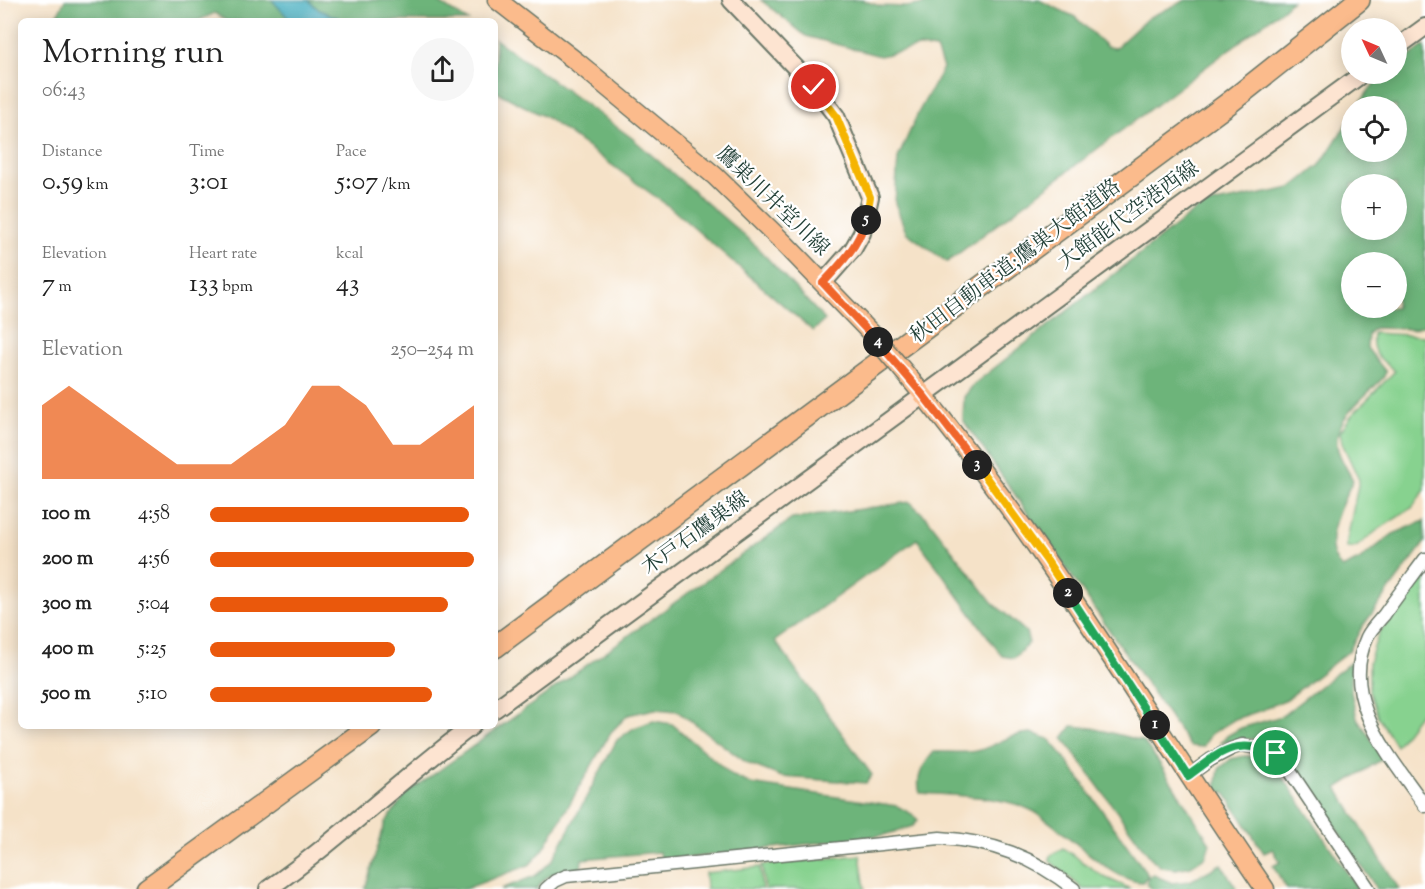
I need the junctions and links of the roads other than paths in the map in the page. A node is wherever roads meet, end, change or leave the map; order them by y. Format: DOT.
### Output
graph roads {
  1 [pos="497,0"];
  2 [pos="731,0"];
  3 [pos="1341,0"];
  4 [pos="1359,0"];
  5 [pos="1425,27"];
  6 [pos="1407,40"];
  7 [pos="1348,84"];
  8 [pos="823,283"];
  9 [pos="923,395"];
  10 [pos="1425,559"];
  11 [pos="498,632"];
  12 [pos="498,645"];
  13 [pos="498,707"];
  14 [pos="367,729"];
  15 [pos="385,729"];
  16 [pos="468,729"];
  17 [pos="1188,776"];
  18 [pos="1425,806"];
  19 [pos="147,889"];
  20 [pos="166,889"];
  21 [pos="268,889"];
  22 [pos="546,889"];
  23 [pos="1072,889"];
  24 [pos="1265,889"];
  25 [pos="1369,889"];
  1 -- 8 [label="main road, 鷹巣川井堂川線"];
  2 -- 8 [label="main road"];
  3 -- 11 [label="highway, 秋田自動車道;鷹巣大館道路"];
  4 -- 12 [label="highway, 秋田自動車道;鷹巣大館道路"];
  5 -- 6 [label="main road"];
  7 -- 9 [label="main road, 大館能代空港西線"];
  8 -- 9 [label="main road, 鷹巣川井堂川線, bridge"];
  9 -- 13 [label="main road, 木戸石鷹巣線"];
  9 -- 17 [label="main road, 鷹巣川井堂川線"];
  10 -- 18 [label="street"];
  14 -- 19 [label="highway"];
  15 -- 20 [label="highway"];
  16 -- 21 [label="main road"];
  17 -- 24 [label="main road, 鷹巣川井堂川線"];
  17 -- 25 [label="street"];
  22 -- 23 [label="street"];
}
